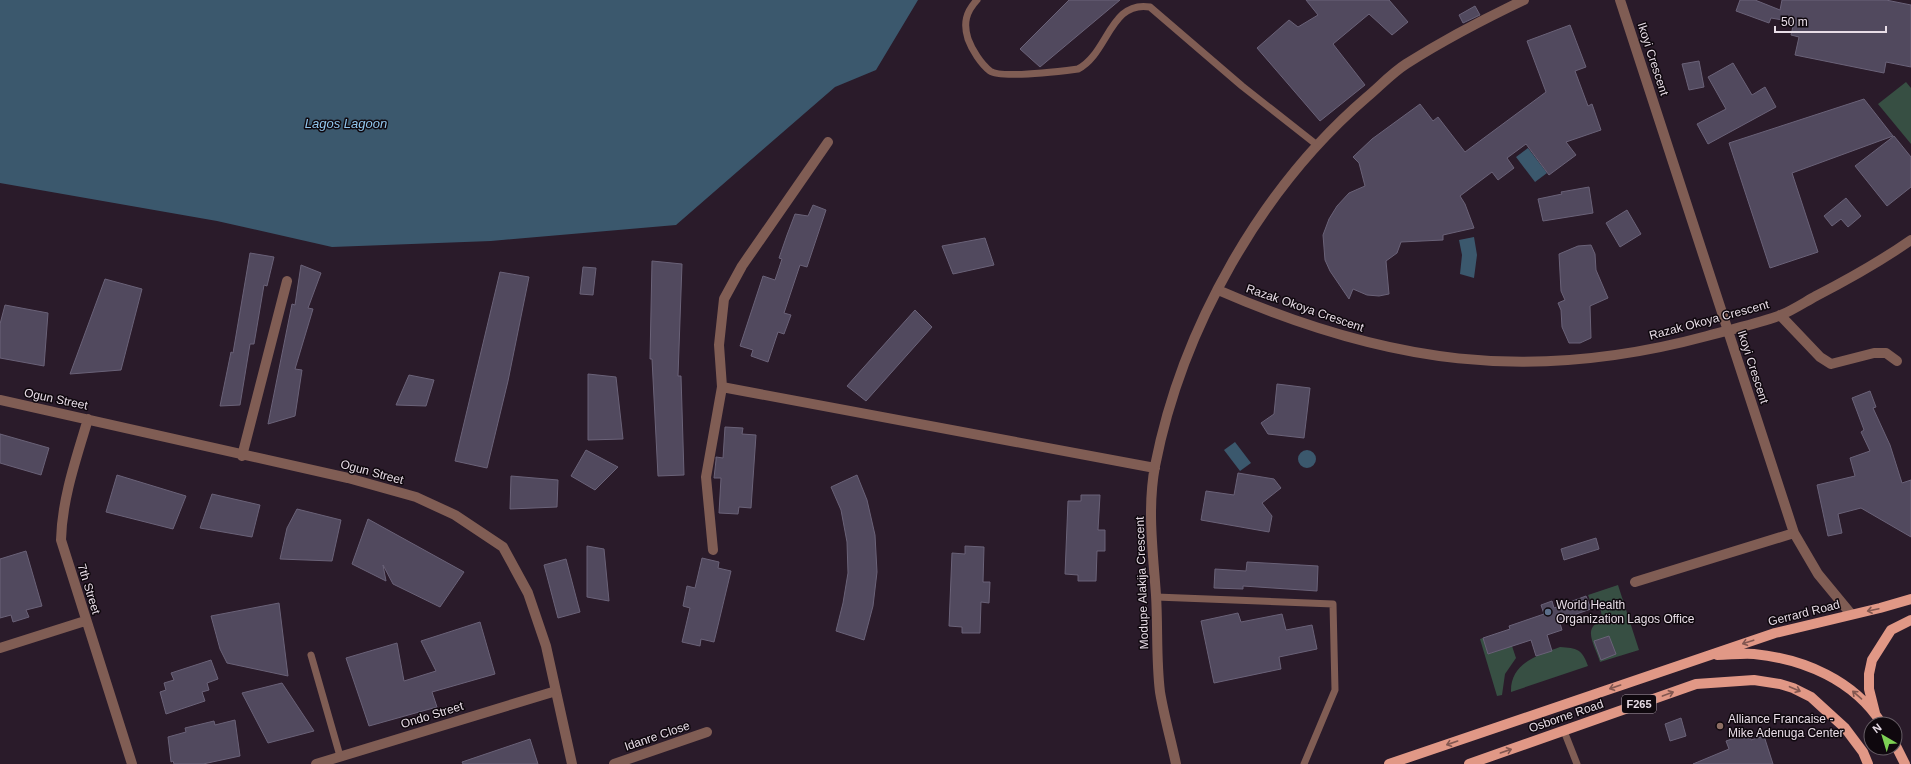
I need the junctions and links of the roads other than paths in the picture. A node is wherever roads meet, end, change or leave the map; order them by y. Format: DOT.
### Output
graph roads {
  1 [pos="977,0"];
  2 [pos="1524,0"];
  3 [pos="1620,0"];
  4 [pos="828,142"];
  5 [pos="1317,145"];
  6 [pos="1911,240"];
  7 [pos="287,281"];
  8 [pos="1218,290"];
  9 [pos="1780,315"];
  10 [pos="1728,330"];
  11 [pos="1896,360"];
  12 [pos="722,387"];
  13 [pos="0,400"];
  14 [pos="88,419"];
  15 [pos="242,456"];
  16 [pos="1155,468"];
  17 [pos="1794,533"];
  18 [pos="713,550"];
  19 [pos="1635,582"];
  20 [pos="1156,597"];
  21 [pos="1911,599"];
  22 [pos="1852,614"];
  23 [pos="1911,620"];
  24 [pos="85,621"];
  25 [pos="0,648"];
  26 [pos="311,655"];
  27 [pos="1704,656"];
  28 [pos="556,691"];
  29 [pos="1875,713"];
  30 [pos="1877,716"];
  31 [pos="1564,730"];
  32 [pos="707,732"];
  33 [pos="340,756"];
  34 [pos="132,764"];
  35 [pos="316,764"];
  36 [pos="572,764"];
  37 [pos="614,764"];
  38 [pos="1176,764"];
  39 [pos="1304,764"];
  40 [pos="1389,764"];
  41 [pos="1469,764"];
  42 [pos="1577,764"];
  43 [pos="1868,764"];
  1 -- 5 [label="lane"];
  2 -- 5 [label="street, Modupe Alakija Crescent"];
  3 -- 10 [label="street, Ikoyi Crescent"];
  4 -- 12 [label="street"];
  5 -- 8 [label="street, Modupe Alakija Crescent"];
  6 -- 9 [label="street, Razak Okoya Crescent"];
  7 -- 15 [label="street"];
  8 -- 10 [label="street, Razak Okoya Crescent"];
  8 -- 16 [label="street, Modupe Alakija Crescent"];
  9 -- 10 [label="street, Razak Okoya Crescent"];
  9 -- 11 [label="street"];
  10 -- 17 [label="street, Ikoyi Crescent"];
  12 -- 16 [label="street"];
  12 -- 18 [label="street"];
  13 -- 14 [label="street, Ogun Street"];
  14 -- 15 [label="street, Ogun Street"];
  14 -- 24 [label="street, 7th Street"];
  15 -- 28 [label="street, Ogun Street"];
  16 -- 20 [label="street, Modupe Alakija Crescent"];
  17 -- 19 [label="street"];
  17 -- 22 [label="street, Ikoyi Crescent"];
  20 -- 38 [label="street, Modupe Alakija Crescent"];
  20 -- 39 [label="lane"];
  21 -- 22 [label="main road, Gerrard Road, one-way"];
  22 -- 27 [label="main road, Gerrard Road, one-way"];
  23 -- 29 [label="main road"];
  24 -- 25 [label="street"];
  24 -- 34 [label="street, 7th Street"];
  26 -- 33 [label="lane"];
  29 -- 27 [label="main road, F265, one-way"];
  27 -- 40 [label="main road, Osborne Road / F265, one-way"];
  28 -- 33 [label="street, Ondo Street"];
  28 -- 36 [label="street, Ogun Street"];
  29 -- 30 [label="main road, F265"];
  41 -- 31 [label="main road, Osborne Road / F265, one-way"];
  31 -- 42 [label="lane"];
  31 -- 43 [label="main road, Osborne Road / F265, one-way"];
  32 -- 37 [label="street, Idanre Close"];
  33 -- 35 [label="street, Ondo Street"];
}
